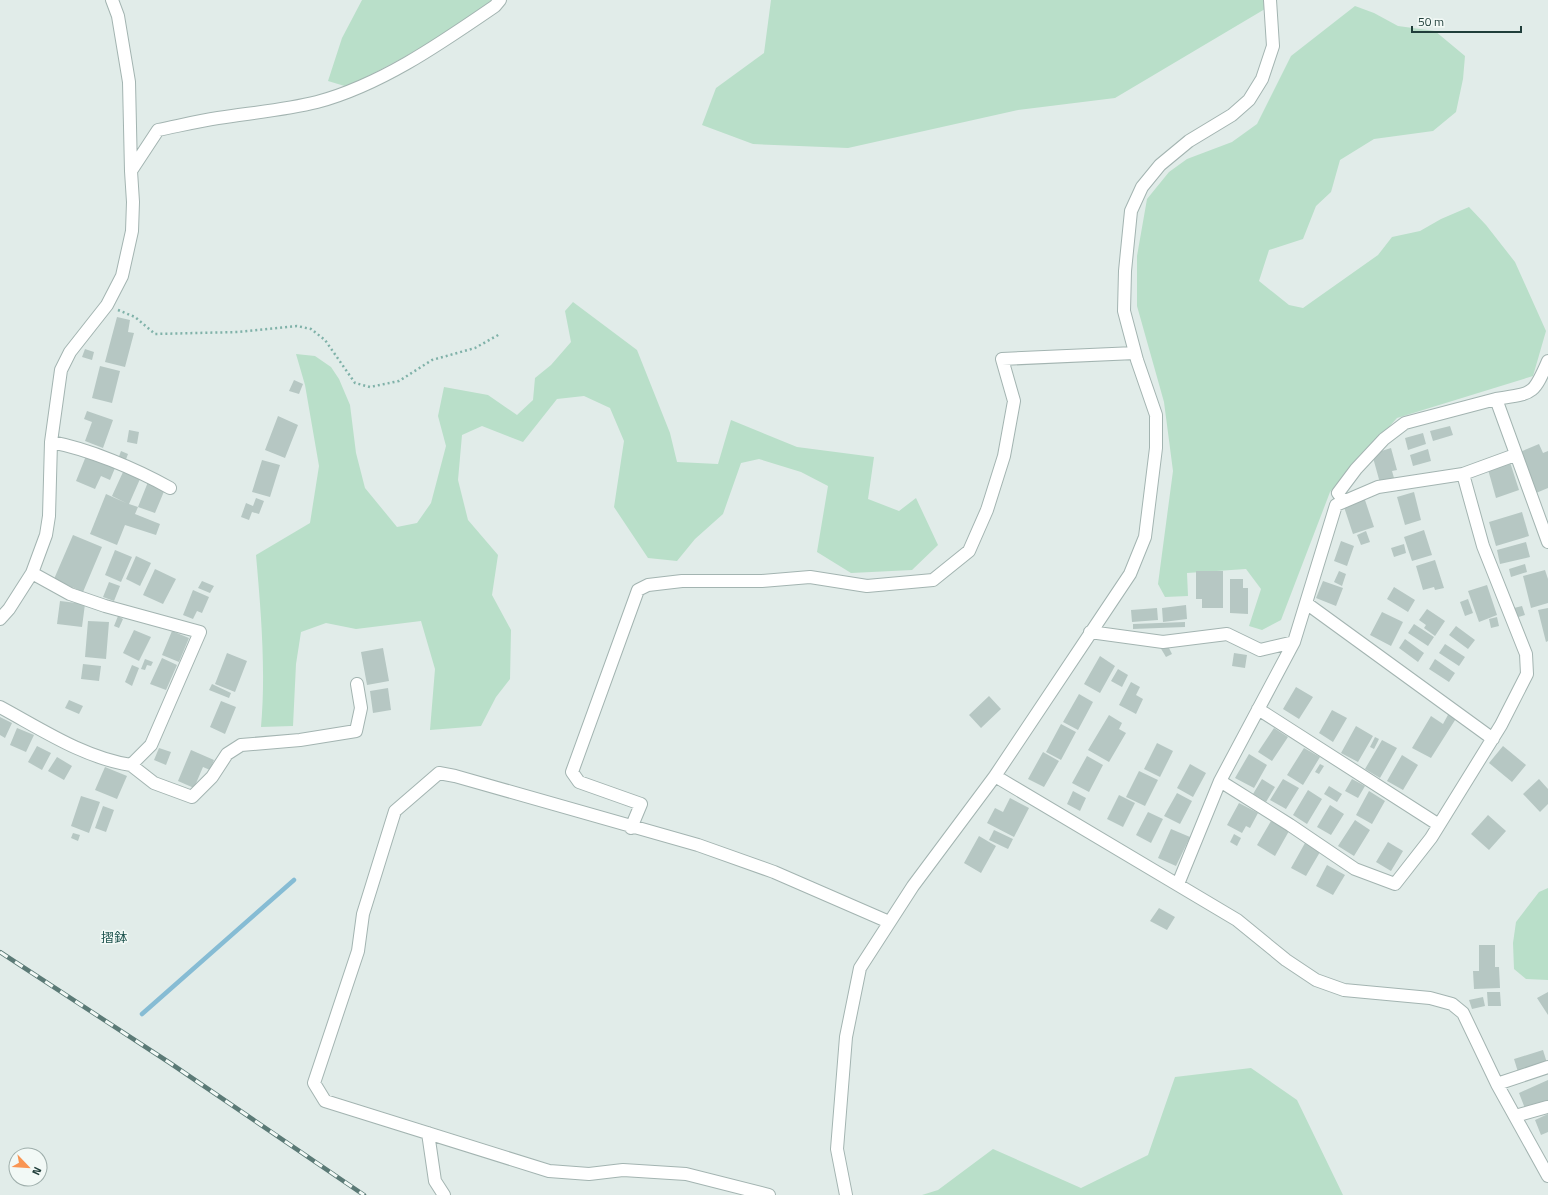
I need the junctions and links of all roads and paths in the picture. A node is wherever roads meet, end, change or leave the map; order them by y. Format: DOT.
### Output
graph roads {
  1 [pos="112,0"];
  2 [pos="500,0"];
  3 [pos="1270,0"];
  4 [pos="131,171"];
  5 [pos="107,305"];
  6 [pos="500,334"];
  7 [pos="1136,353"];
  8 [pos="1548,361"];
  9 [pos="1496,399"];
  10 [pos="51,442"];
  11 [pos="1515,455"];
  12 [pos="1463,474"];
  13 [pos="170,488"];
  14 [pos="1344,501"];
  15 [pos="1548,542"];
  16 [pos="32,573"];
  17 [pos="1306,603"];
  18 [pos="0,619"];
  19 [pos="1090,632"];
  20 [pos="1294,642"];
  21 [pos="357,684"];
  22 [pos="0,707"];
  23 [pos="1258,709"];
  24 [pos="1493,739"];
  25 [pos="131,765"];
  26 [pos="996,776"];
  27 [pos="1220,781"];
  28 [pos="1439,825"];
  29 [pos="631,828"];
  30 [pos="1178,884"];
  31 [pos="889,922"];
  32 [pos="1548,1067"];
  33 [pos="1496,1084"];
  34 [pos="1547,1108"];
  35 [pos="1514,1116"];
  36 [pos="428,1133"];
  37 [pos="1548,1176"];
  38 [pos="444,1195"];
  39 [pos="769,1195"];
  40 [pos="846,1195"];
  1 -- 4 [label="street"];
  2 -- 4 [label="street"];
  3 -- 7 [label="street"];
  4 -- 5 [label="street"];
  5 -- 6 [label="path"];
  5 -- 10 [label="street"];
  7 -- 19 [label="street"];
  7 -- 29 [label="street"];
  8 -- 9 [label="street"];
  9 -- 11 [label="street"];
  9 -- 14 [label="street"];
  10 -- 13 [label="street"];
  10 -- 16 [label="street"];
  11 -- 12 [label="street"];
  11 -- 15 [label="street"];
  12 -- 14 [label="street"];
  12 -- 24 [label="street"];
  14 -- 17 [label="street"];
  16 -- 18 [label="street"];
  16 -- 25 [label="street"];
  17 -- 20 [label="street"];
  17 -- 24 [label="street"];
  19 -- 20 [label="street"];
  19 -- 26 [label="street"];
  20 -- 23 [label="street"];
  21 -- 25 [label="street"];
  22 -- 25 [label="street"];
  23 -- 27 [label="street"];
  23 -- 28 [label="street"];
  24 -- 28 [label="street"];
  26 -- 30 [label="street"];
  26 -- 31 [label="street"];
  27 -- 28 [label="street"];
  27 -- 30 [label="street"];
  29 -- 31 [label="street"];
  29 -- 36 [label="street"];
  30 -- 33 [label="street"];
  31 -- 40 [label="street"];
  32 -- 33 [label="street"];
  33 -- 35 [label="street"];
  34 -- 35 [label="street"];
  35 -- 37 [label="street"];
  36 -- 38 [label="street"];
  36 -- 39 [label="street"];
}
